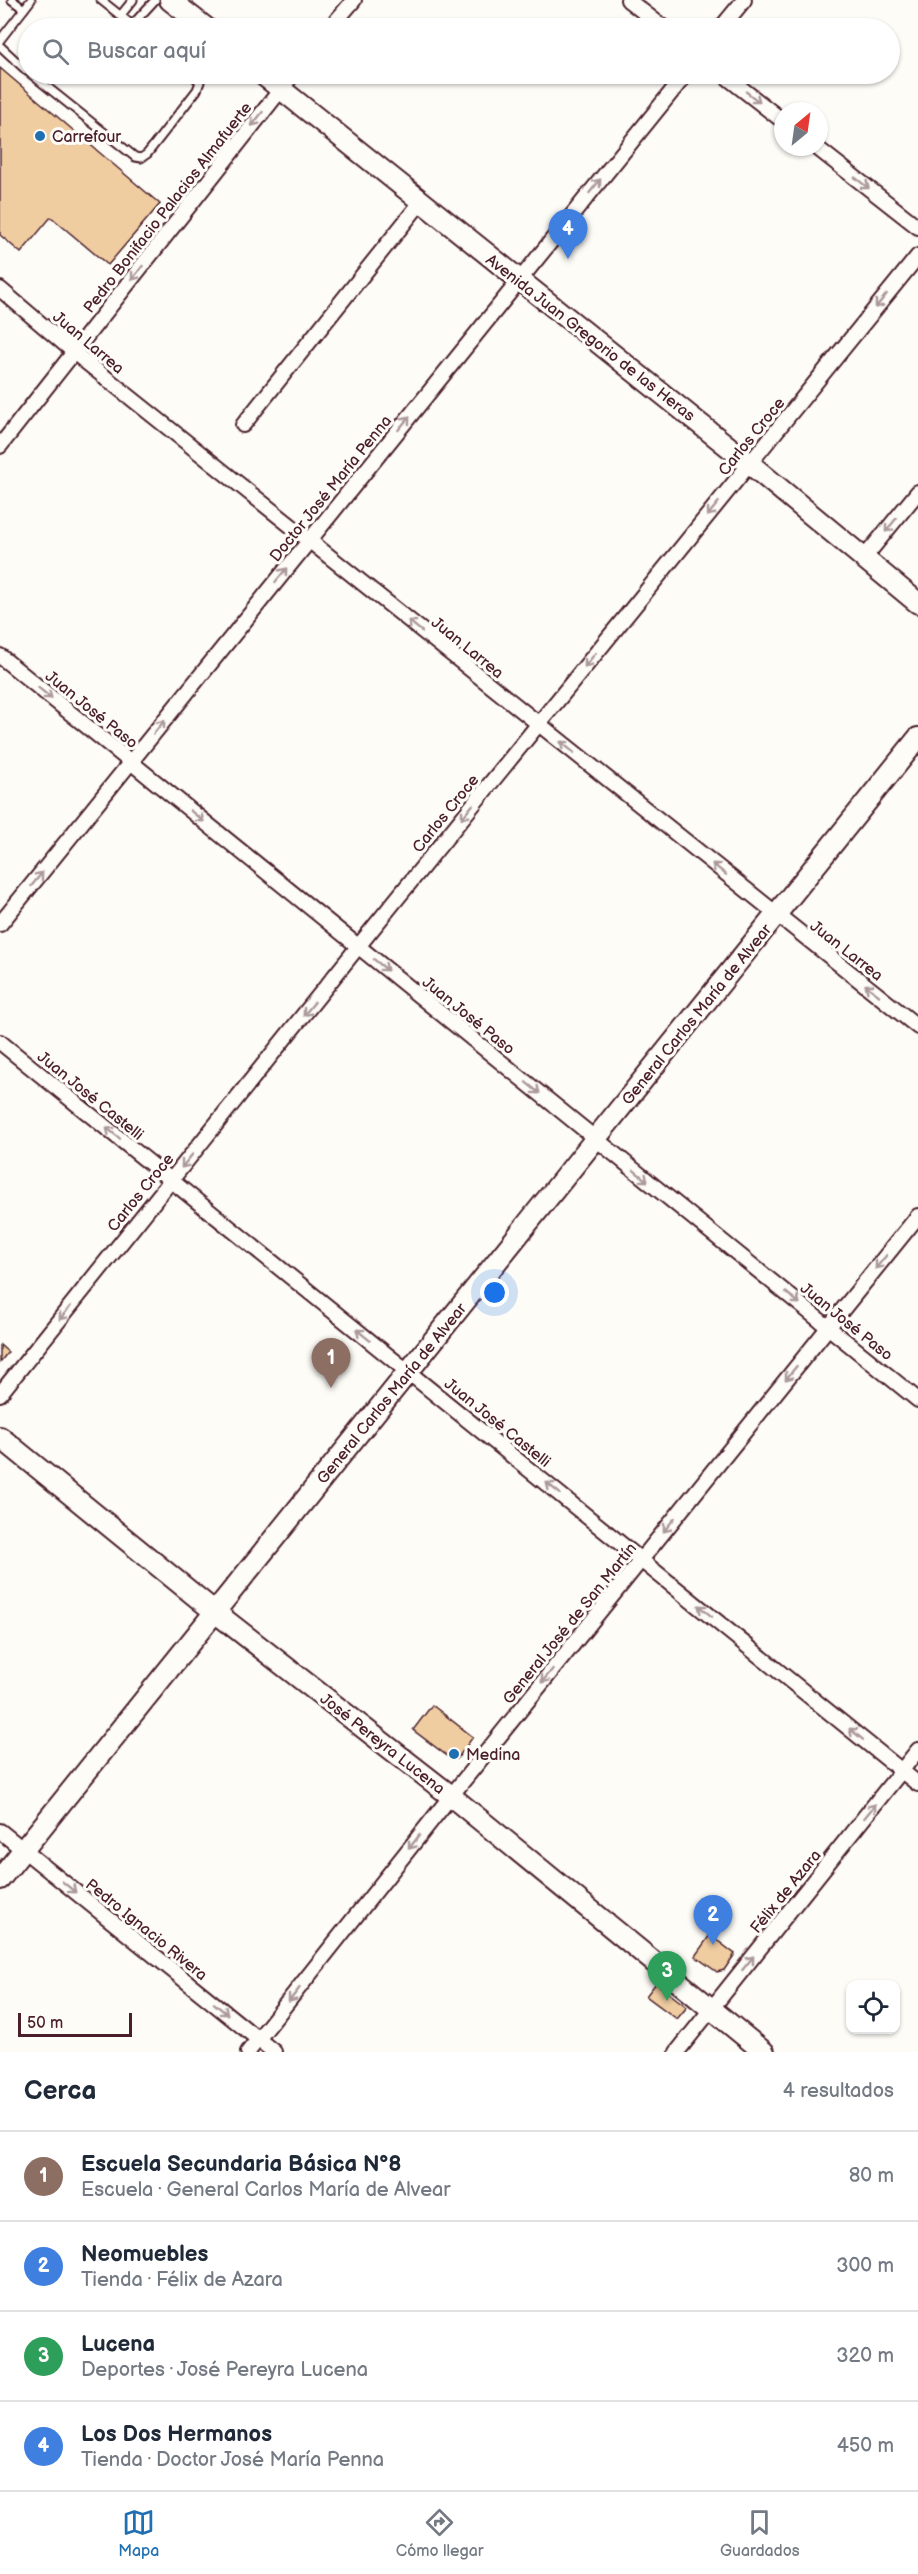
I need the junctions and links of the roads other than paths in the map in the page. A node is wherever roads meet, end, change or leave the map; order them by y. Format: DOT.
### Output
graph roads {
  1 [pos="12,0"];
  2 [pos="31,0"];
  3 [pos="101,0"];
  4 [pos="133,0"];
  5 [pos="155,0"];
  6 [pos="170,0"];
  7 [pos="354,0"];
  8 [pos="628,0"];
  9 [pos="744,0"];
  10 [pos="24,9"];
  11 [pos="120,16"];
  12 [pos="123,18"];
  13 [pos="141,18"];
  14 [pos="193,18"];
  15 [pos="339,18"];
  16 [pos="651,18"];
  17 [pos="729,18"];
  18 [pos="0,40"];
  19 [pos="0,46"];
  20 [pos="18,62"];
  21 [pos="44,84"];
  22 [pos="199,84"];
  23 [pos="285,84"];
  24 [pos="290,84"];
  25 [pos="678,84"];
  26 [pos="736,84"];
  27 [pos="774,114"];
  28 [pos="827,156"];
  29 [pos="421,202"];
  30 [pos="918,227"];
  31 [pos="918,256"];
  32 [pos="519,280"];
  33 [pos="0,288"];
  34 [pos="75,353"];
  35 [pos="243,425"];
  36 [pos="0,446"];
  37 [pos="750,464"];
  38 [pos="918,492"];
  39 [pos="309,541"];
  40 [pos="864,558"];
  41 [pos="918,603"];
  42 [pos="0,656"];
  43 [pos="538,724"];
  44 [pos="918,738"];
  45 [pos="130,762"];
  46 [pos="776,914"];
  47 [pos="0,924"];
  48 [pos="358,946"];
  49 [pos="918,1026"];
  50 [pos="0,1042"];
  51 [pos="596,1139"];
  52 [pos="171,1180"];
  53 [pos="918,1216"];
  54 [pos="828,1327"];
  55 [pos="408,1372"];
  56 [pos="0,1394"];
  57 [pos="918,1400"];
  58 [pos="0,1437"];
  59 [pos="642,1559"];
  60 [pos="215,1612"];
  61 [pos="918,1750"];
  62 [pos="902,1771"];
  63 [pos="918,1784"];
  64 [pos="450,1796"];
  65 [pos="0,1831"];
  66 [pos="24,1850"];
  67 [pos="0,1879"];
  68 [pos="712,2009"];
  69 [pos="258,2040"];
  70 [pos="248,2052"];
  71 [pos="274,2052"];
  72 [pos="677,2052"];
  73 [pos="765,2052"];
  1 -- 10 [label="lane"];
  2 -- 10 [label="lane"];
  3 -- 11 [label="lane"];
  4 -- 11 [label="lane"];
  5 -- 13 [label="lane"];
  6 -- 14 [label="street"];
  7 -- 15 [label="street"];
  8 -- 16 [label="street"];
  9 -- 17 [label="street"];
  10 -- 18 [label="lane"];
  11 -- 12 [label="lane"];
  19 -- 20 [label="lane"];
  21 -- 22 [label="lane"];
  23 -- 34 [label="street, Pedro Bonifacio Palacios Almafuerte, one-way"];
  24 -- 29 [label="street, Avenida Juan Gregorio de las Heras"];
  32 -- 25 [label="street, Doctor José María Penna, one-way"];
  26 -- 27 [label="street, one-way"];
  28 -- 30 [label="street, one-way"];
  29 -- 32 [label="street, Avenida Juan Gregorio de las Heras"];
  29 -- 35 [label="street"];
  31 -- 37 [label="street, Carlos Croce, one-way"];
  32 -- 37 [label="street, Avenida Juan Gregorio de las Heras"];
  39 -- 32 [label="street, Doctor José María Penna, one-way"];
  33 -- 34 [label="street, Juan Larrea"];
  34 -- 36 [label="street, Pedro Bonifacio Palacios Almafuerte"];
  34 -- 39 [label="street, Juan Larrea"];
  37 -- 40 [label="street, Avenida Juan Gregorio de las Heras"];
  37 -- 43 [label="street, Carlos Croce, one-way"];
  38 -- 40 [label="street, one-way"];
  43 -- 39 [label="street, Juan Larrea, one-way"];
  45 -- 39 [label="street, Doctor José María Penna, one-way"];
  40 -- 41 [label="street, Avenida Juan Gregorio de las Heras"];
  42 -- 45 [label="street, Juan José Paso, one-way"];
  46 -- 43 [label="street, Juan Larrea, one-way"];
  43 -- 48 [label="street, Carlos Croce, one-way"];
  44 -- 46 [label="street, General Carlos María de Alvear"];
  47 -- 45 [label="street, Doctor José María Penna, one-way"];
  45 -- 48 [label="street, Juan José Paso, one-way"];
  49 -- 46 [label="street, Juan Larrea, one-way"];
  46 -- 51 [label="street, General Carlos María de Alvear"];
  48 -- 51 [label="street, Juan José Paso, one-way"];
  48 -- 52 [label="street, Carlos Croce, one-way"];
  52 -- 50 [label="street, Juan José Castelli, one-way"];
  51 -- 54 [label="street, Juan José Paso, one-way"];
  51 -- 55 [label="street, General Carlos María de Alvear"];
  55 -- 52 [label="street, Juan José Castelli, one-way"];
  52 -- 56 [label="street, Carlos Croce, one-way"];
  53 -- 54 [label="street, General José de San Martín, one-way"];
  54 -- 57 [label="street, Juan José Paso"];
  54 -- 59 [label="street, General José de San Martín, one-way"];
  59 -- 55 [label="street, Juan José Castelli, one-way"];
  55 -- 60 [label="street, General Carlos María de Alvear"];
  58 -- 60 [label="street, José Pereyra Lucena"];
  62 -- 59 [label="street, Juan José Castelli, one-way"];
  59 -- 64 [label="street, General José de San Martín, one-way"];
  60 -- 64 [label="street, José Pereyra Lucena"];
  60 -- 66 [label="street, General Carlos María de Alvear"];
  61 -- 62 [label="street, Félix de Azara"];
  62 -- 63 [label="street, Juan José Castelli"];
  68 -- 62 [label="street, Félix de Azara, one-way"];
  64 -- 68 [label="street, José Pereyra Lucena"];
  64 -- 69 [label="street, General José de San Martín, one-way"];
  65 -- 66 [label="street, Pedro Ignacio Rivera"];
  66 -- 67 [label="street, General Carlos María de Alvear"];
  66 -- 69 [label="street, Pedro Ignacio Rivera, one-way"];
  68 -- 72 [label="street, Félix de Azara"];
  68 -- 73 [label="street, José Pereyra Lucena"];
  69 -- 70 [label="street, General José de San Martín"];
  69 -- 71 [label="street, Pedro Ignacio Rivera"];
}
